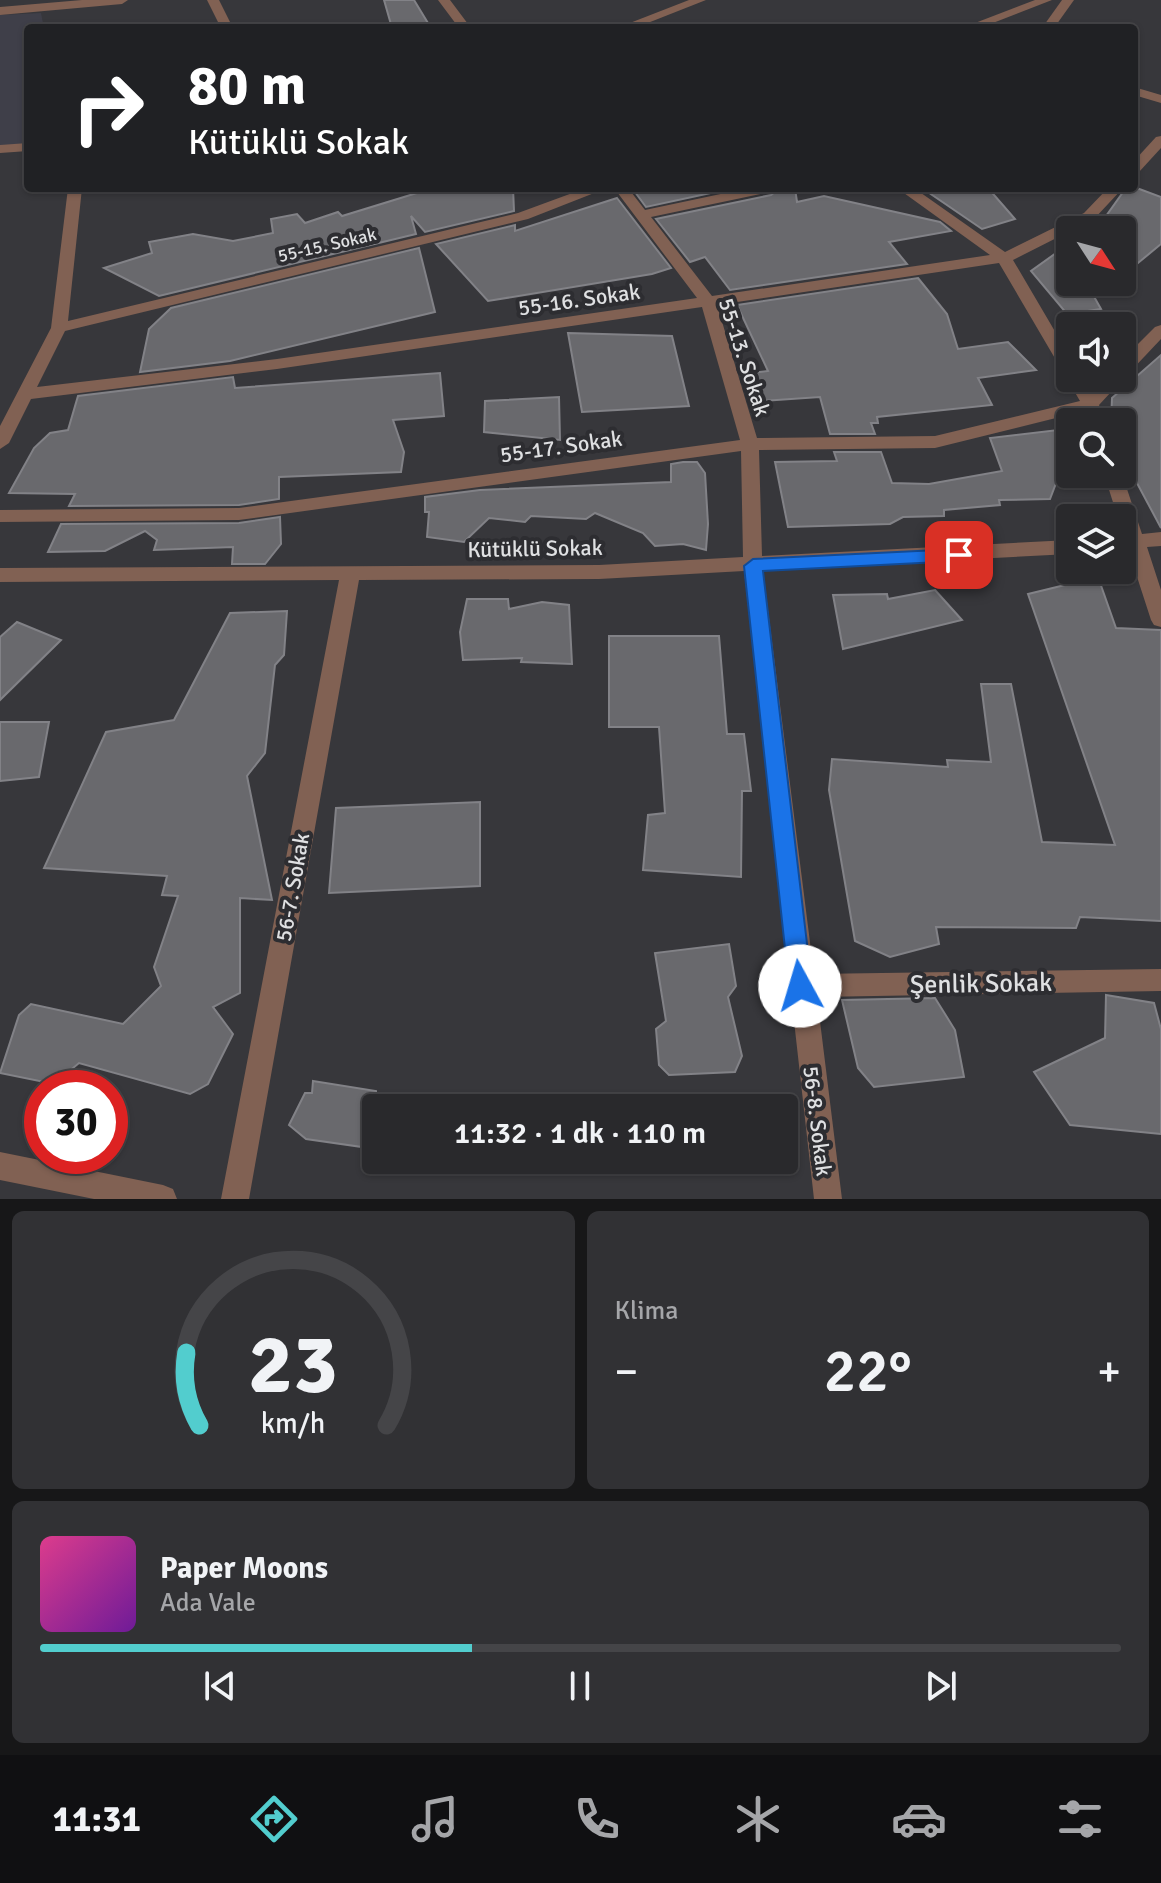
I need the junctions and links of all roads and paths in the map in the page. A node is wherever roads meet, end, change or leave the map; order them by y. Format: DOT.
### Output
graph roads {
  1 [pos="122,0"];
  2 [pos="213,0"];
  3 [pos="444,0"];
  4 [pos="700,0"];
  5 [pos="1044,0"];
  6 [pos="1068,0"];
  7 [pos="46,5"];
  8 [pos="0,11"];
  9 [pos="51,23"];
  10 [pos="225,24"];
  11 [pos="462,24"];
  12 [pos="634,24"];
  13 [pos="979,24"];
  14 [pos="1051,24"];
  15 [pos="1138,92"];
  16 [pos="1161,99"];
  17 [pos="1161,140"];
  18 [pos="24,147"];
  19 [pos="0,149"];
  20 [pos="1138,165"];
  21 [pos="75,192"];
  22 [pos="588,192"];
  23 [pos="624,192"];
  24 [pos="751,192"];
  25 [pos="910,192"];
  26 [pos="1112,192"];
  27 [pos="641,215"];
  28 [pos="1004,258"];
  29 [pos="709,303"];
  30 [pos="59,328"];
  31 [pos="1161,330"];
  32 [pos="1056,347"];
  33 [pos="1136,356"];
  34 [pos="26,394"];
  35 [pos="1056,420"];
  36 [pos="0,443"];
  37 [pos="750,444"];
  38 [pos="0,516"];
  39 [pos="1161,539"];
  40 [pos="1136,541"];
  41 [pos="1056,548"];
  42 [pos="1136,559"];
  43 [pos="753,566"];
  44 [pos="350,574"];
  45 [pos="0,575"];
  46 [pos="1161,620"];
  47 [pos="1161,980"];
  48 [pos="800,986"];
  49 [pos="0,1166"];
  50 [pos="163,1199"];
  51 [pos="235,1199"];
  52 [pos="828,1199"];
  1 -- 7 [label="street"];
  2 -- 10 [label="street"];
  3 -- 11 [label="street"];
  4 -- 12 [label="street"];
  5 -- 13 [label="street"];
  6 -- 14 [label="street"];
  7 -- 8 [label="street"];
  7 -- 9 [label="street"];
  15 -- 16 [label="street"];
  17 -- 20 [label="street"];
  18 -- 19 [label="street"];
  21 -- 30 [label="street"];
  22 -- 30 [label="street, 55-15. Sokak"];
  23 -- 27 [label="street, 55-13. Sokak"];
  24 -- 27 [label="street"];
  25 -- 28 [label="street"];
  26 -- 28 [label="street, 55-16. Sokak"];
  27 -- 29 [label="street, 55-13. Sokak"];
  28 -- 29 [label="street, 55-16. Sokak"];
  28 -- 32 [label="street"];
  29 -- 34 [label="street, 55-16. Sokak"];
  29 -- 37 [label="street, 55-13. Sokak"];
  30 -- 34 [label="street"];
  31 -- 33 [label="street"];
  34 -- 36 [label="street"];
  35 -- 37 [label="street, 55-17. Sokak"];
  37 -- 38 [label="street, 55-17. Sokak"];
  37 -- 43 [label="street, 55-13. Sokak"];
  39 -- 40 [label="street"];
  41 -- 43 [label="street, Kütüklü Sokak"];
  42 -- 46 [label="street"];
  43 -- 44 [label="street, Kütüklü Sokak"];
  43 -- 48 [label="street, 56-8. Sokak"];
  44 -- 45 [label="street, Kütüklü Sokak"];
  44 -- 51 [label="street, 56-7. Sokak"];
  47 -- 48 [label="street, Şenlik Sokak"];
  48 -- 52 [label="street, 56-8. Sokak"];
  49 -- 50 [label="street"];
}
